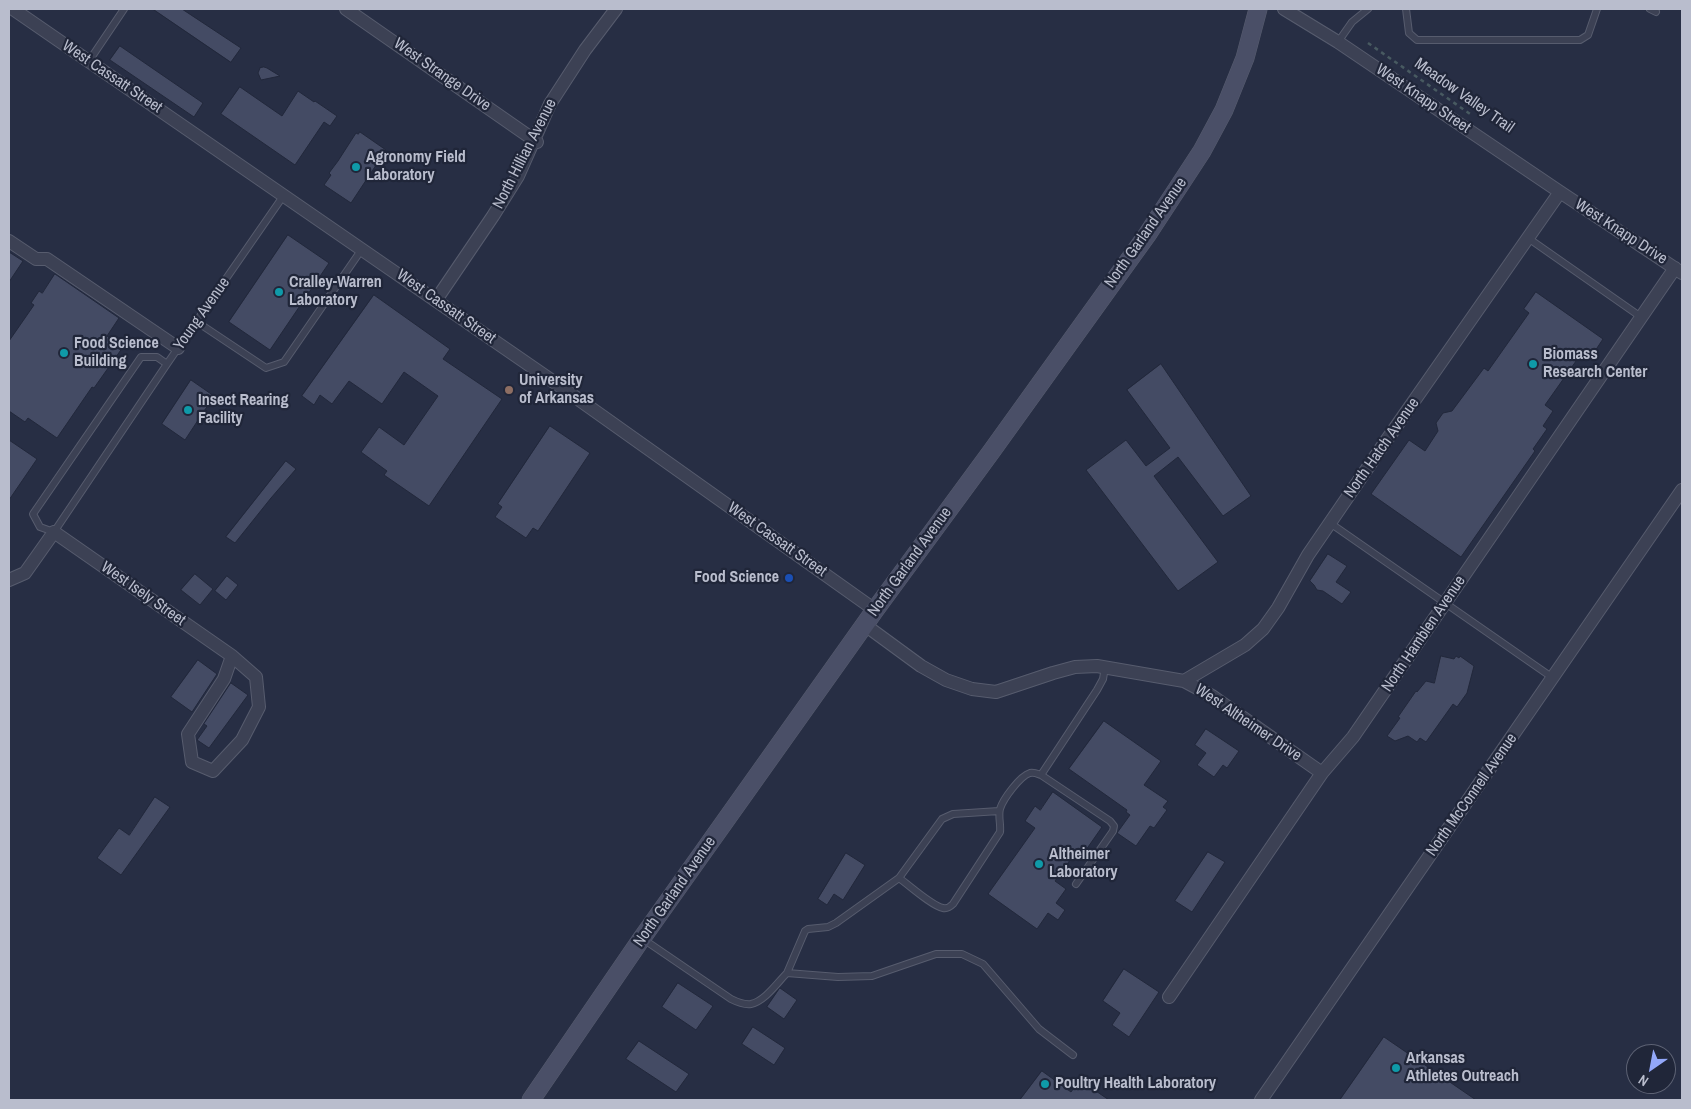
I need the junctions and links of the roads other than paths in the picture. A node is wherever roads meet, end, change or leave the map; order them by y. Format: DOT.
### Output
graph roads {
  1 [pos="13,9"];
  2 [pos="124,9"];
  3 [pos="346,9"];
  4 [pos="616,9"];
  5 [pos="1258,9"];
  6 [pos="1284,9"];
  7 [pos="1368,9"];
  8 [pos="1406,9"];
  9 [pos="1597,9"];
  10 [pos="1338,42"];
  11 [pos="89,61"];
  12 [pos="536,141"];
  13 [pos="1560,192"];
  14 [pos="284,195"];
  15 [pos="1528,238"];
  16 [pos="9,241"];
  17 [pos="362,249"];
  18 [pos="1678,270"];
  19 [pos="436,300"];
  20 [pos="1641,316"];
  21 [pos="197,322"];
  22 [pos="178,348"];
  23 [pos="167,364"];
  24 [pos="1682,490"];
  25 [pos="1330,523"];
  26 [pos="54,532"];
  27 [pos="9,580"];
  28 [pos="1445,603"];
  29 [pos="875,610"];
  30 [pos="865,625"];
  31 [pos="232,656"];
  32 [pos="1105,667"];
  33 [pos="1553,678"];
  34 [pos="1184,681"];
  35 [pos="1322,773"];
  36 [pos="1041,775"];
  37 [pos="999,811"];
  38 [pos="899,878"];
  39 [pos="1076,884"];
  40 [pos="642,938"];
  41 [pos="787,973"];
  42 [pos="1169,997"];
  43 [pos="1074,1055"];
  44 [pos="532,1100"];
  45 [pos="1261,1100"];
  1 -- 11 [label="street, West Cassatt Street"];
  2 -- 11 [label="lane"];
  3 -- 12 [label="street, West Strange Drive"];
  4 -- 12 [label="street, North Hillian Avenue"];
  5 -- 29 [label="main road, North Garland Avenue"];
  6 -- 10 [label="street, West Knapp Street"];
  7 -- 10 [label="lane"];
  8 -- 9 [label="lane"];
  10 -- 13 [label="street, West Knapp Street"];
  11 -- 14 [label="street, West Cassatt Street"];
  12 -- 19 [label="street, North Hillian Avenue"];
  13 -- 15 [label="street, North Hatch Avenue"];
  13 -- 18 [label="street, West Knapp Drive"];
  14 -- 17 [label="street, West Cassatt Street"];
  14 -- 21 [label="lane, Young Avenue"];
  15 -- 20 [label="lane"];
  15 -- 25 [label="street, North Hatch Avenue"];
  16 -- 22 [label="street"];
  17 -- 19 [label="street, West Cassatt Street"];
  17 -- 21 [label="lane"];
  18 -- 20 [label="street, North Hamblen Avenue"];
  19 -- 29 [label="street, West Cassatt Street"];
  20 -- 28 [label="street, North Hamblen Avenue"];
  21 -- 22 [label="lane, Young Avenue"];
  22 -- 23 [label="lane, Young Avenue"];
  23 -- 26 [label="lane, Young Avenue"];
  23 -- 26 [label="lane"];
  24 -- 33 [label="street, North McConnell Avenue"];
  25 -- 28 [label="lane"];
  25 -- 34 [label="street, North Hatch Avenue"];
  26 -- 27 [label="street"];
  26 -- 31 [label="street, West Isely Street"];
  28 -- 33 [label="lane"];
  28 -- 35 [label="street, North Hamblen Avenue"];
  29 -- 30 [label="main road, North Garland Avenue"];
  30 -- 32 [label="street, West Altheimer Drive"];
  30 -- 40 [label="main road, North Garland Avenue"];
  31 -- 31 [label="street, West Isely Street"];
  32 -- 34 [label="street, West Altheimer Drive"];
  32 -- 36 [label="lane"];
  33 -- 45 [label="street, North McConnell Avenue"];
  34 -- 35 [label="street, West Altheimer Drive"];
  35 -- 42 [label="street, North Hamblen Avenue"];
  36 -- 37 [label="lane"];
  36 -- 39 [label="lane"];
  37 -- 38 [label="lane"];
  37 -- 38 [label="lane"];
  38 -- 41 [label="lane"];
  40 -- 41 [label="lane"];
  40 -- 44 [label="main road, North Garland Avenue"];
  41 -- 43 [label="lane"];
}
